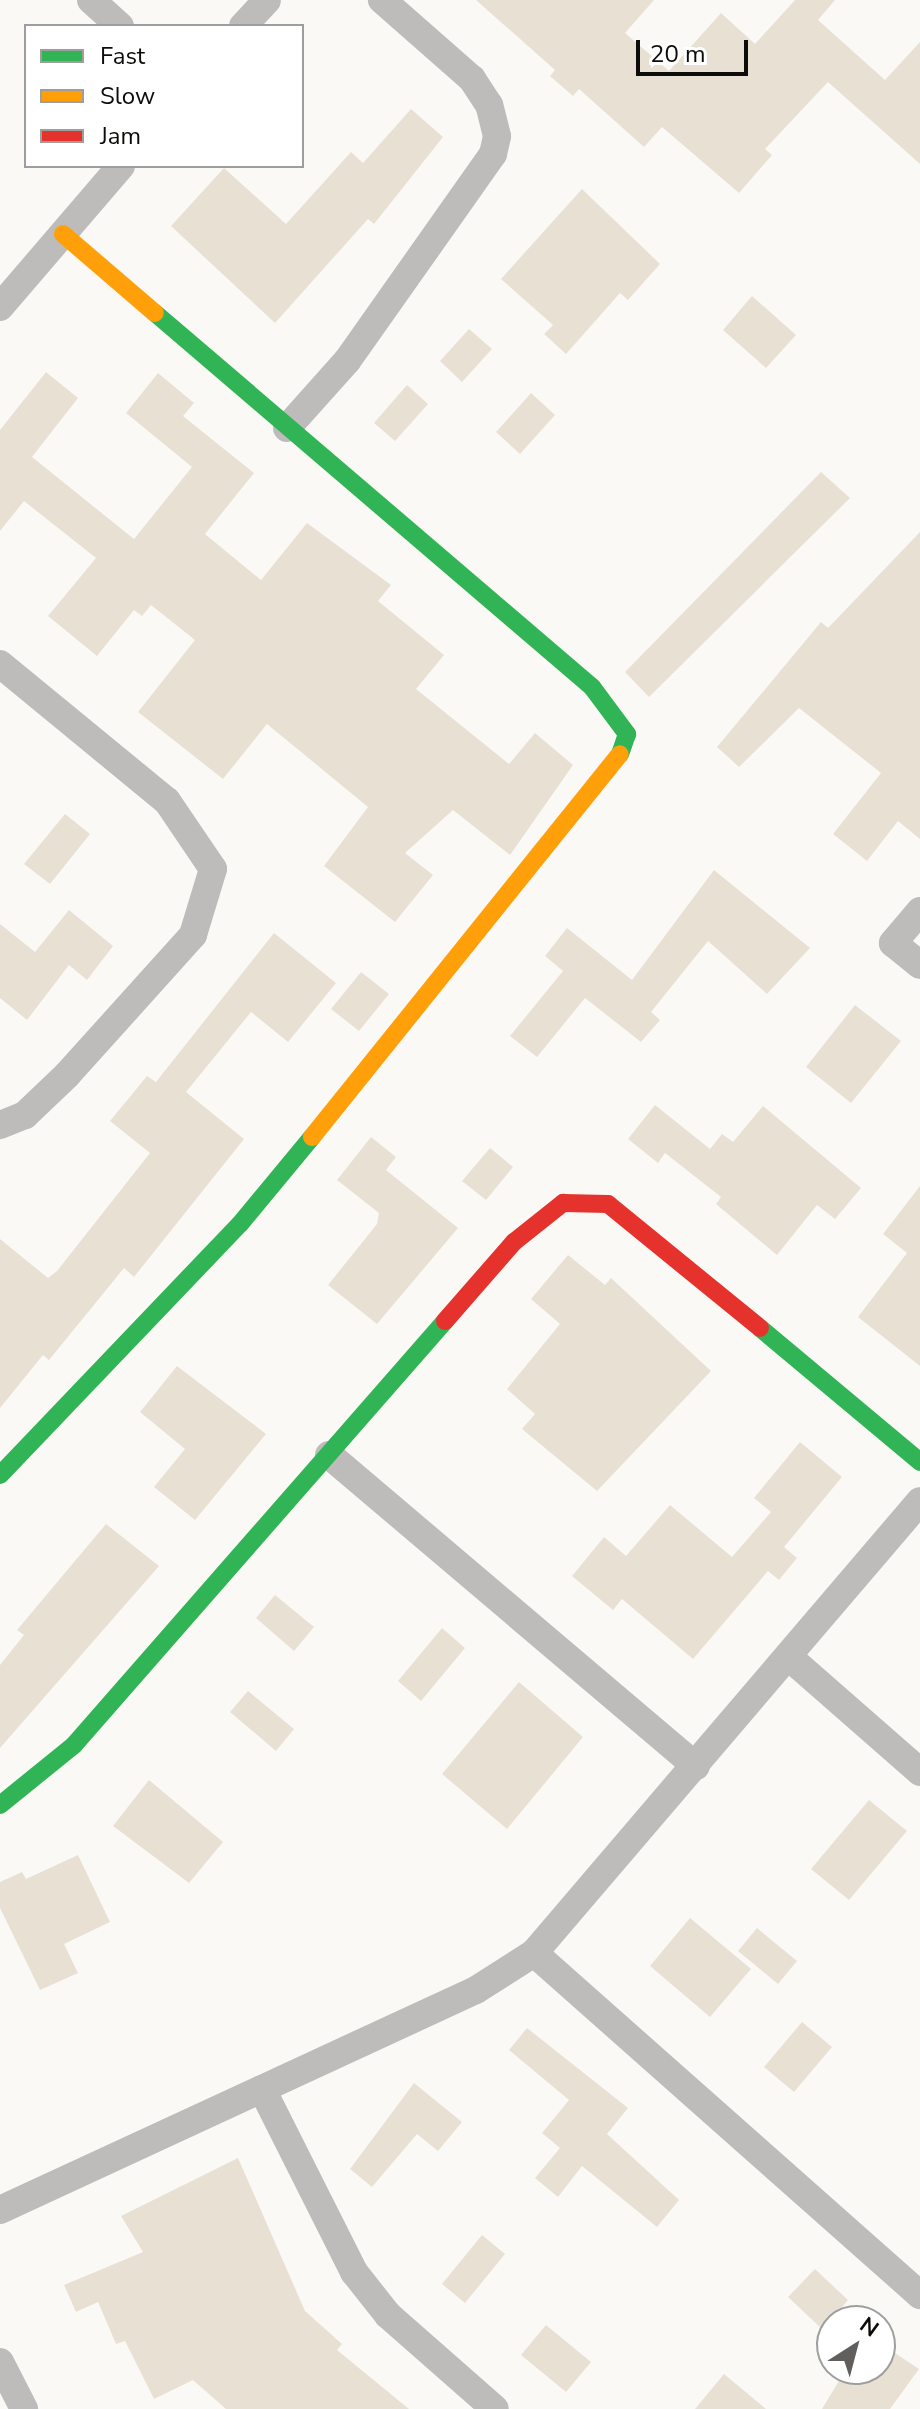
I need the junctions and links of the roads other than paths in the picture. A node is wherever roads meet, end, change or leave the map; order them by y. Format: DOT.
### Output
graph roads {
  1 [pos="91,0"];
  2 [pos="267,0"];
  3 [pos="382,0"];
  4 [pos="118,24"];
  5 [pos="245,24"];
  6 [pos="119,168"];
  7 [pos="63,234"];
  8 [pos="0,307"];
  9 [pos="287,428"];
  10 [pos="0,664"];
  11 [pos="920,911"];
  12 [pos="920,965"];
  13 [pos="0,1125"];
  14 [pos="329,1455"];
  15 [pos="920,1462"];
  16 [pos="0,1475"];
  17 [pos="920,1501"];
  18 [pos="790,1658"];
  19 [pos="696,1766"];
  20 [pos="920,1772"];
  21 [pos="0,1805"];
  22 [pos="534,1953"];
  23 [pos="262,2089"];
  24 [pos="0,2210"];
  25 [pos="920,2295"];
  26 [pos="0,2362"];
  27 [pos="24,2409"];
  28 [pos="495,2409"];
  1 -- 4 [label="street"];
  2 -- 5 [label="street"];
  3 -- 9 [label="street"];
  6 -- 7 [label="street"];
  7 -- 8 [label="street"];
  7 -- 9 [label="street"];
  9 -- 16 [label="street"];
  10 -- 13 [label="street"];
  11 -- 12 [label="street"];
  14 -- 15 [label="street"];
  14 -- 19 [label="street"];
  14 -- 21 [label="street"];
  17 -- 18 [label="street"];
  18 -- 19 [label="street"];
  18 -- 20 [label="street"];
  19 -- 22 [label="street"];
  22 -- 23 [label="street"];
  22 -- 25 [label="street"];
  23 -- 24 [label="street"];
  23 -- 28 [label="street"];
  26 -- 27 [label="street"];
}
